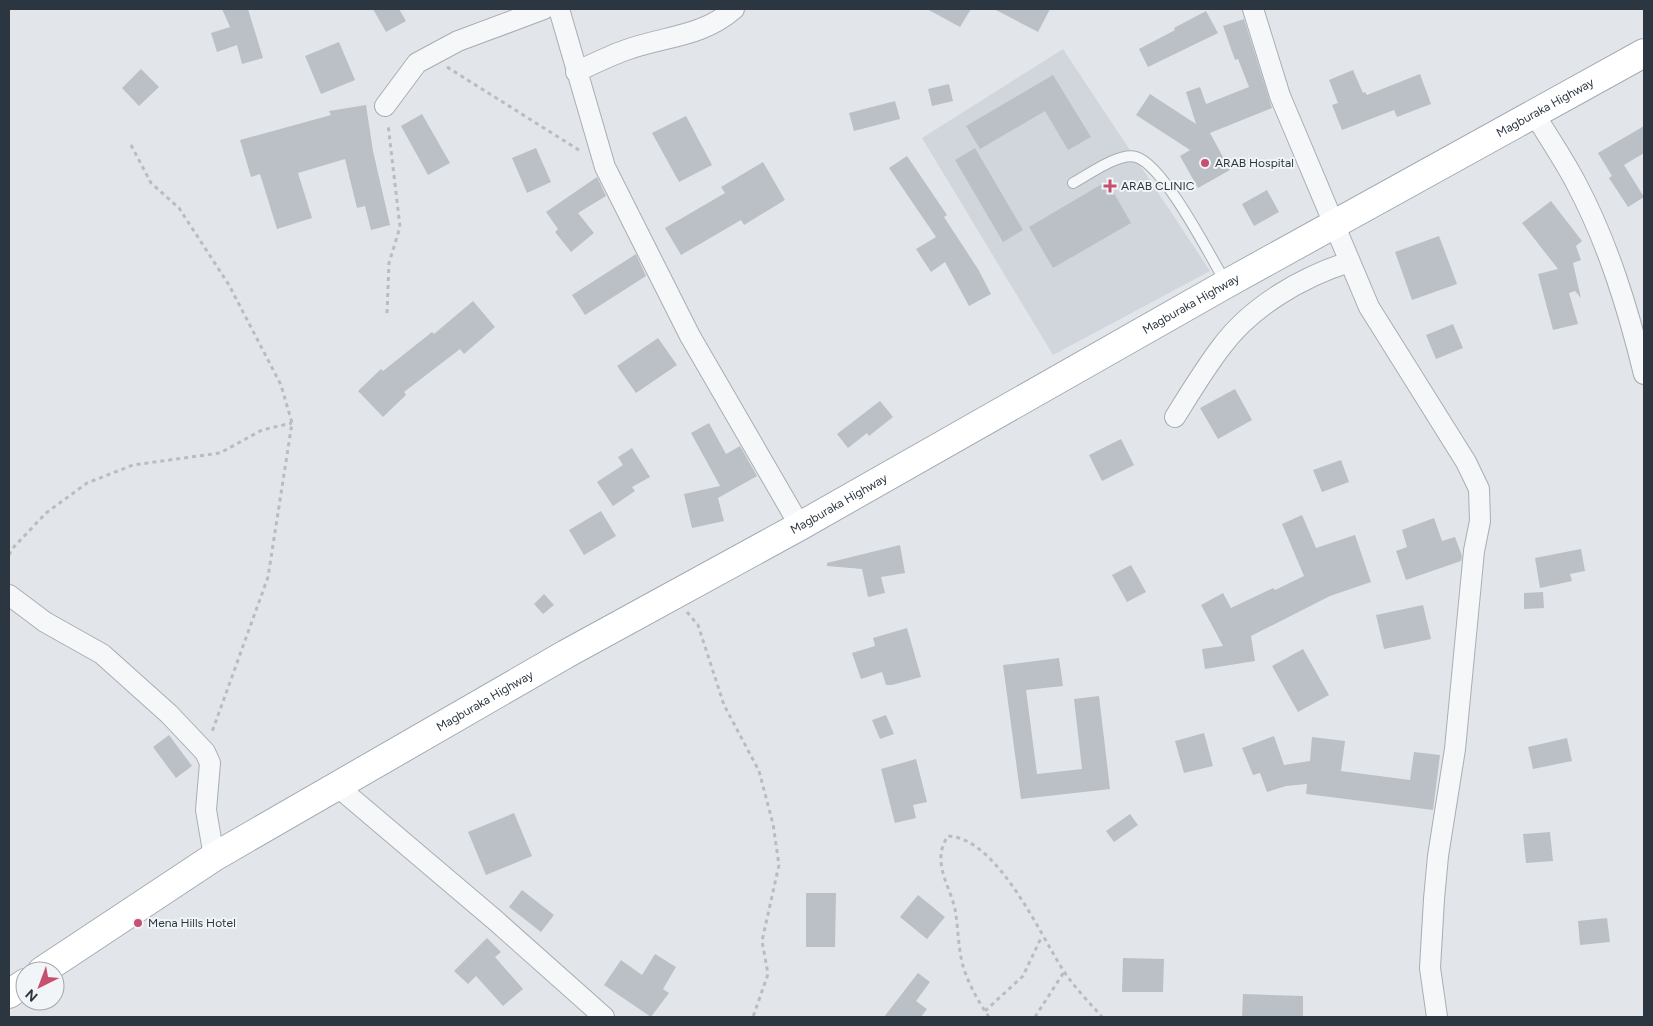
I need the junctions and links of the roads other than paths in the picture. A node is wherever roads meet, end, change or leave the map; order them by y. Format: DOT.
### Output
graph roads {
  1 [pos="544,9"];
  2 [pos="559,9"];
  3 [pos="734,9"];
  4 [pos="1254,9"];
  5 [pos="1644,53"];
  6 [pos="576,72"];
  7 [pos="385,106"];
  8 [pos="1535,115"];
  9 [pos="1073,183"];
  10 [pos="1333,225"];
  11 [pos="1349,262"];
  12 [pos="1226,284"];
  13 [pos="1644,374"];
  14 [pos="1175,417"];
  15 [pos="800,526"];
  16 [pos="9,595"];
  17 [pos="337,786"];
  18 [pos="214,857"];
  19 [pos="57,961"];
  20 [pos="604,1017"];
  21 [pos="1437,1017"];
  1 -- 7 [label="street"];
  2 -- 6 [label="street"];
  3 -- 6 [label="street"];
  4 -- 10 [label="street"];
  5 -- 8 [label="main road, Magburaka Highway"];
  6 -- 15 [label="street"];
  8 -- 10 [label="main road, Magburaka Highway"];
  8 -- 13 [label="street"];
  9 -- 12 [label="lane"];
  10 -- 11 [label="street"];
  10 -- 12 [label="main road, Magburaka Highway"];
  11 -- 14 [label="street"];
  11 -- 21 [label="street"];
  12 -- 15 [label="main road, Magburaka Highway"];
  15 -- 17 [label="main road, Magburaka Highway"];
  16 -- 18 [label="street"];
  17 -- 18 [label="main road, Magburaka Highway"];
  17 -- 20 [label="street"];
  18 -- 19 [label="main road, Magburaka Highway"];
}
